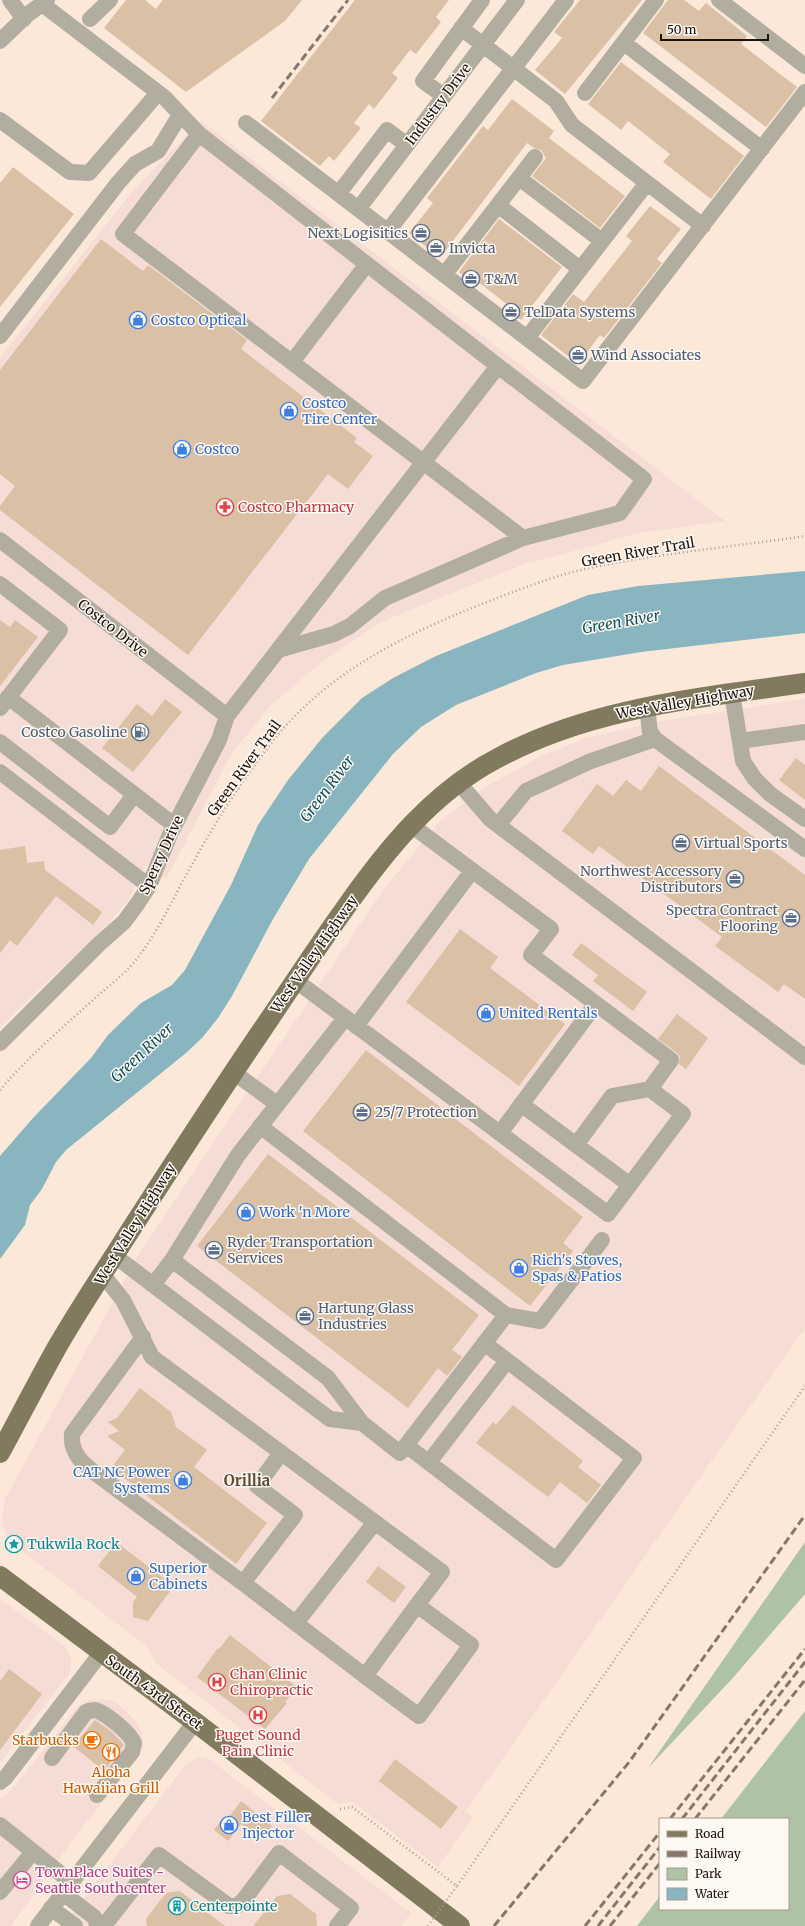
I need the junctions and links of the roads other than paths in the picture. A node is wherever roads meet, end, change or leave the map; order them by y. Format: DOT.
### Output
graph roads {
  1 [pos="10,0"];
  2 [pos="110,0"];
  3 [pos="482,0"];
  4 [pos="517,0"];
  5 [pos="566,0"];
  6 [pos="656,0"];
  7 [pos="719,0"];
  8 [pos="44,2"];
  9 [pos="24,19"];
  10 [pos="90,19"];
  11 [pos="461,28"];
  12 [pos="0,42"];
  13 [pos="624,42"];
  14 [pos="484,44"];
  15 [pos="805,66"];
  16 [pos="514,68"];
  17 [pos="805,92"];
  18 [pos="158,93"];
  19 [pos="585,93"];
  20 [pos="444,96"];
  21 [pos="180,115"];
  22 [pos="0,120"];
  23 [pos="246,123"];
  24 [pos="199,134"];
  25 [pos="407,145"];
  26 [pos="762,149"];
  27 [pos="534,157"];
  28 [pos="519,178"];
  29 [pos="647,183"];
  30 [pos="339,193"];
  31 [pos="498,205"];
  32 [pos="359,208"];
  33 [pos="703,226"];
  34 [pos="388,231"];
  35 [pos="602,241"];
  36 [pos="367,264"];
  37 [pos="580,269"];
  38 [pos="444,274"];
  39 [pos="0,336"];
  40 [pos="527,338"];
  41 [pos="287,358"];
  42 [pos="498,366"];
  43 [pos="424,462"];
  44 [pos="523,538"];
  45 [pos="0,540"];
  46 [pos="0,584"];
  47 [pos="278,650"];
  48 [pos="805,683"];
  49 [pos="732,693"];
  50 [pos="4,702"];
  51 [pos="647,707"];
  52 [pos="227,716"];
  53 [pos="805,732"];
  54 [pos="655,739"];
  55 [pos="740,741"];
  56 [pos="0,742"];
  57 [pos="0,772"];
  58 [pos="459,783"];
  59 [pos="134,795"];
  60 [pos="805,819"];
  61 [pos="174,825"];
  62 [pos="411,825"];
  63 [pos="498,825"];
  64 [pos="805,849"];
  65 [pos="472,871"];
  66 [pos="149,886"];
  67 [pos="295,980"];
  68 [pos="596,1004"];
  69 [pos="351,1022"];
  70 [pos="0,1043"];
  71 [pos="805,1057"];
  72 [pos="233,1072"];
  73 [pos="650,1089"];
  74 [pos="277,1104"];
  75 [pos="522,1104"];
  76 [pos="260,1126"];
  77 [pos="500,1133"];
  78 [pos="576,1145"];
  79 [pos="630,1185"];
  80 [pos="602,1240"];
  81 [pos="115,1256"];
  82 [pos="172,1260"];
  83 [pos="103,1275"];
  84 [pos="153,1284"];
  85 [pos="506,1315"];
  86 [pos="142,1337"];
  87 [pos="484,1343"];
  88 [pos="507,1361"];
  89 [pos="362,1423"];
  90 [pos="406,1445"];
  91 [pos="0,1453"];
  92 [pos="281,1453"];
  93 [pos="429,1462"];
  94 [pos="375,1522"];
  95 [pos="0,1576"];
  96 [pos="243,1583"];
  97 [pos="0,1588"];
  98 [pos="21,1592"];
  99 [pos="417,1605"];
  100 [pos="296,1623"];
  101 [pos="101,1653"];
  102 [pos="365,1676"];
  103 [pos="195,1722"];
  104 [pos="52,1758"];
  105 [pos="0,1782"];
  106 [pos="97,1795"];
  107 [pos="0,1825"];
  108 [pos="33,1852"];
  109 [pos="67,1888"];
  110 [pos="0,1892"];
  111 [pos="51,1908"];
  112 [pos="38,1926"];
  113 [pos="75,1926"];
  114 [pos="98,1926"];
  115 [pos="104,1926"];
  116 [pos="337,1926"];
  117 [pos="460,1926"];
  1 -- 9 [label="street"];
  2 -- 10 [label="street"];
  3 -- 11 [label="street"];
  4 -- 14 [label="street, Industry Drive"];
  5 -- 16 [label="street"];
  6 -- 13 [label="street"];
  7 -- 15 [label="street"];
  8 -- 9 [label="street"];
  8 -- 18 [label="street"];
  9 -- 12 [label="street"];
  11 -- 14 [label="street"];
  11 -- 20 [label="street"];
  13 -- 19 [label="street"];
  13 -- 26 [label="street"];
  14 -- 16 [label="street"];
  14 -- 20 [label="street, Industry Drive"];
  16 -- 29 [label="street"];
  16 -- 34 [label="street"];
  17 -- 26 [label="street"];
  18 -- 21 [label="street"];
  18 -- 22 [label="street"];
  20 -- 25 [label="street, Industry Drive"];
  21 -- 24 [label="street"];
  21 -- 39 [label="street"];
  23 -- 30 [label="street"];
  24 -- 36 [label="street"];
  24 -- 41 [label="street"];
  25 -- 30 [label="street"];
  25 -- 32 [label="street, Industry Drive"];
  26 -- 33 [label="street"];
  27 -- 28 [label="street"];
  28 -- 31 [label="street"];
  28 -- 35 [label="street"];
  29 -- 33 [label="street"];
  29 -- 35 [label="street"];
  30 -- 32 [label="street"];
  31 -- 37 [label="street"];
  31 -- 38 [label="street"];
  32 -- 34 [label="street"];
  33 -- 40 [label="street"];
  34 -- 38 [label="street"];
  35 -- 37 [label="street"];
  36 -- 41 [label="street"];
  36 -- 42 [label="street"];
  37 -- 40 [label="street"];
  38 -- 40 [label="street"];
  41 -- 43 [label="street"];
  42 -- 43 [label="street, Sperry Drive"];
  42 -- 44 [label="street"];
  43 -- 44 [label="street"];
  43 -- 47 [label="street, Sperry Drive"];
  44 -- 47 [label="street"];
  45 -- 52 [label="street, Costco Drive"];
  46 -- 50 [label="street"];
  47 -- 52 [label="street, Sperry Drive"];
  48 -- 49 [label="main road, West Valley Highway"];
  49 -- 51 [label="main road, West Valley Highway"];
  49 -- 55 [label="street"];
  50 -- 59 [label="street"];
  51 -- 54 [label="street"];
  51 -- 58 [label="main road, West Valley Highway"];
  52 -- 61 [label="street, Sperry Drive"];
  53 -- 55 [label="street"];
  54 -- 63 [label="street"];
  54 -- 64 [label="street"];
  55 -- 60 [label="street"];
  56 -- 59 [label="street"];
  57 -- 66 [label="street"];
  58 -- 62 [label="main road, West Valley Highway"];
  58 -- 63 [label="street"];
  59 -- 61 [label="street"];
  61 -- 66 [label="street, Sperry Drive"];
  62 -- 65 [label="street"];
  62 -- 67 [label="main road, West Valley Highway"];
  63 -- 71 [label="street"];
  65 -- 68 [label="street"];
  65 -- 69 [label="street"];
  66 -- 70 [label="street, Sperry Drive"];
  67 -- 69 [label="street"];
  67 -- 72 [label="main road, West Valley Highway"];
  68 -- 73 [label="street"];
  68 -- 75 [label="street"];
  69 -- 74 [label="street"];
  69 -- 77 [label="street"];
  72 -- 74 [label="street"];
  72 -- 81 [label="main road, West Valley Highway"];
  73 -- 78 [label="street"];
  73 -- 79 [label="street"];
  74 -- 76 [label="street"];
  75 -- 77 [label="street"];
  75 -- 78 [label="street"];
  76 -- 82 [label="street"];
  76 -- 85 [label="street"];
  77 -- 79 [label="street"];
  78 -- 79 [label="street"];
  80 -- 85 [label="street"];
  81 -- 83 [label="main road, West Valley Highway"];
  81 -- 84 [label="street"];
  82 -- 84 [label="street"];
  82 -- 89 [label="street"];
  83 -- 86 [label="street"];
  83 -- 91 [label="main road, West Valley Highway"];
  84 -- 89 [label="street"];
  85 -- 87 [label="street"];
  86 -- 92 [label="street"];
  86 -- 96 [label="street"];
  87 -- 88 [label="street"];
  87 -- 90 [label="street"];
  88 -- 93 [label="street"];
  88 -- 93 [label="street"];
  89 -- 90 [label="street"];
  90 -- 93 [label="street"];
  92 -- 94 [label="street"];
  92 -- 96 [label="street"];
  94 -- 99 [label="street"];
  94 -- 100 [label="street"];
  95 -- 98 [label="main road, South 43rd Street"];
  96 -- 100 [label="street"];
  97 -- 98 [label="main road"];
  98 -- 101 [label="main road, South 43rd Street"];
  99 -- 102 [label="street"];
  99 -- 102 [label="street"];
  100 -- 102 [label="street"];
  101 -- 103 [label="main road, South 43rd Street"];
  101 -- 105 [label="street"];
  103 -- 109 [label="street"];
  103 -- 117 [label="main road, South 43rd Street"];
  104 -- 106 [label="street"];
  107 -- 108 [label="street"];
  108 -- 109 [label="street"];
  108 -- 110 [label="street"];
  109 -- 111 [label="street"];
  109 -- 114 [label="street"];
  111 -- 112 [label="street"];
  111 -- 113 [label="street"];
  115 -- 116 [label="street"];
}
